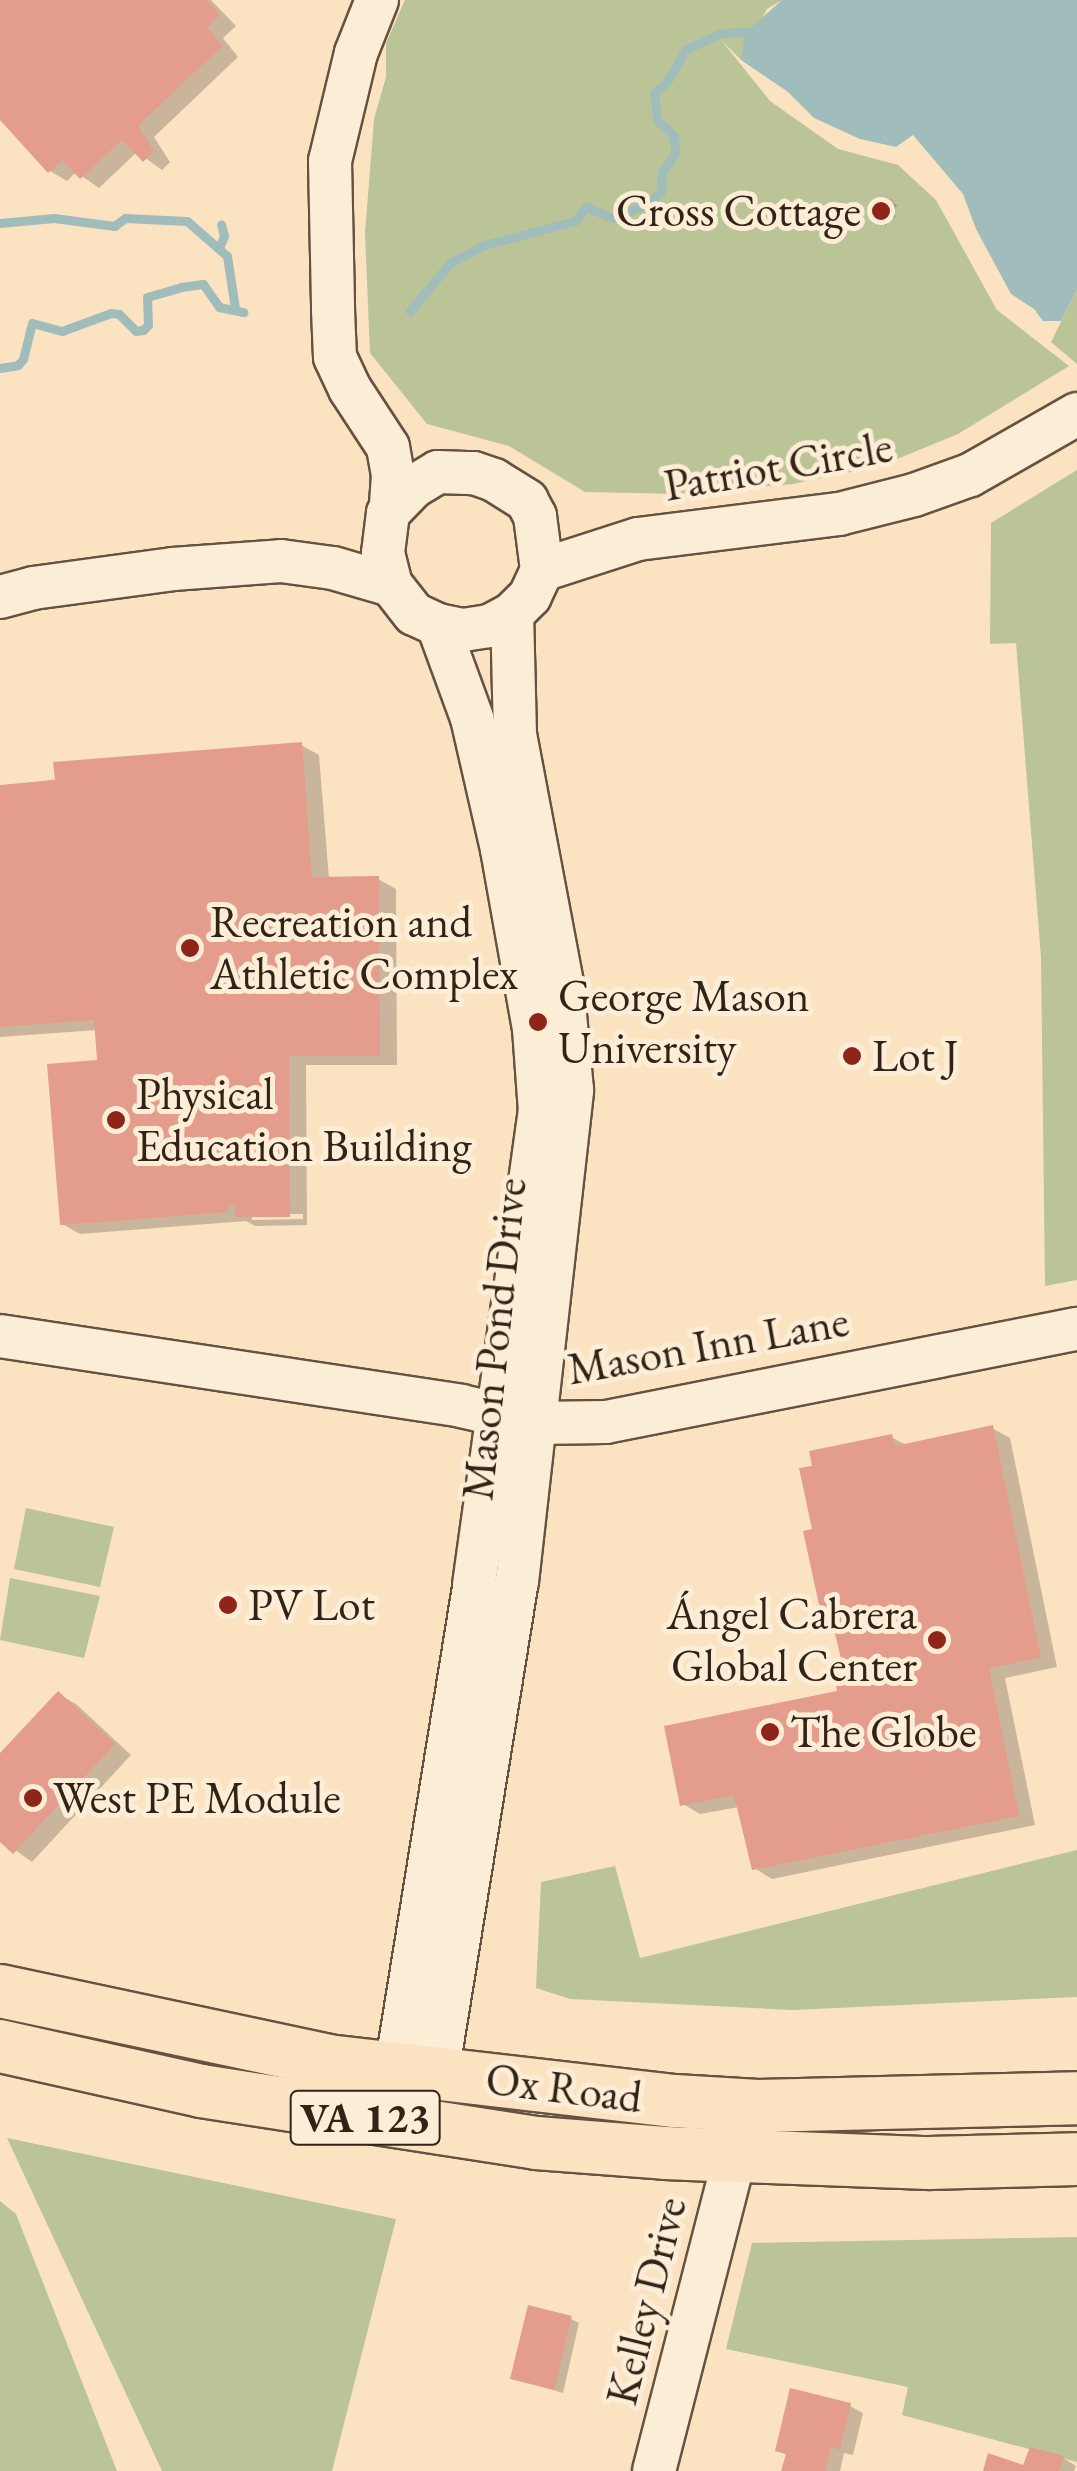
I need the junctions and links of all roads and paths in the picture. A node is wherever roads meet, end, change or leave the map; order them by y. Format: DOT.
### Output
graph roads {
  1 [pos="377,0"];
  2 [pos="1077,414"];
  3 [pos="379,431"];
  4 [pos="438,472"];
  5 [pos="535,516"];
  6 [pos="388,517"];
  7 [pos="638,539"];
  8 [pos="281,561"];
  9 [pos="542,570"];
  10 [pos="391,585"];
  11 [pos="0,597"];
  12 [pos="512,614"];
  13 [pos="438,625"];
  14 [pos="1077,1329"];
  15 [pos="0,1336"];
  16 [pos="518,1418"];
  17 [pos="0,1990"];
  18 [pos="0,2046"];
  19 [pos="416,2071"];
  20 [pos="1077,2098"];
  21 [pos="675,2101"];
  22 [pos="860,2102"];
  23 [pos="736,2156"];
  24 [pos="1077,2160"];
  25 [pos="654,2471"];
  1 -- 3 [label="street"];
  2 -- 7 [label="street, Patriot Circle"];
  3 -- 4 [label="street"];
  3 -- 6 [label="street"];
  4 -- 5 [label="street"];
  4 -- 6 [label="street"];
  5 -- 7 [label="street"];
  5 -- 9 [label="street"];
  6 -- 8 [label="street"];
  6 -- 10 [label="street"];
  7 -- 9 [label="street, Patriot Circle"];
  8 -- 10 [label="street"];
  8 -- 11 [label="street"];
  9 -- 12 [label="street"];
  10 -- 13 [label="street"];
  12 -- 13 [label="street"];
  12 -- 16 [label="street, Mason Pond Drive"];
  13 -- 16 [label="street, Mason Pond Drive"];
  14 -- 16 [label="street, Mason Inn Lane"];
  15 -- 16 [label="street, Mason Inn Lane"];
  16 -- 19 [label="street, Mason Pond Drive"];
  17 -- 19 [label="main road, Ox Road / VA 123"];
  18 -- 23 [label="main road, Ox Road / VA 123"];
  19 -- 21 [label="main road, Ox Road / VA 123"];
  20 -- 22 [label="main road, Ox Road / VA 123"];
  21 -- 22 [label="main road, Ox Road / VA 123"];
  21 -- 23 [label="main road"];
  22 -- 23 [label="main road"];
  23 -- 24 [label="main road, Ox Road / VA 123"];
  23 -- 25 [label="street, Kelley Drive"];
}
